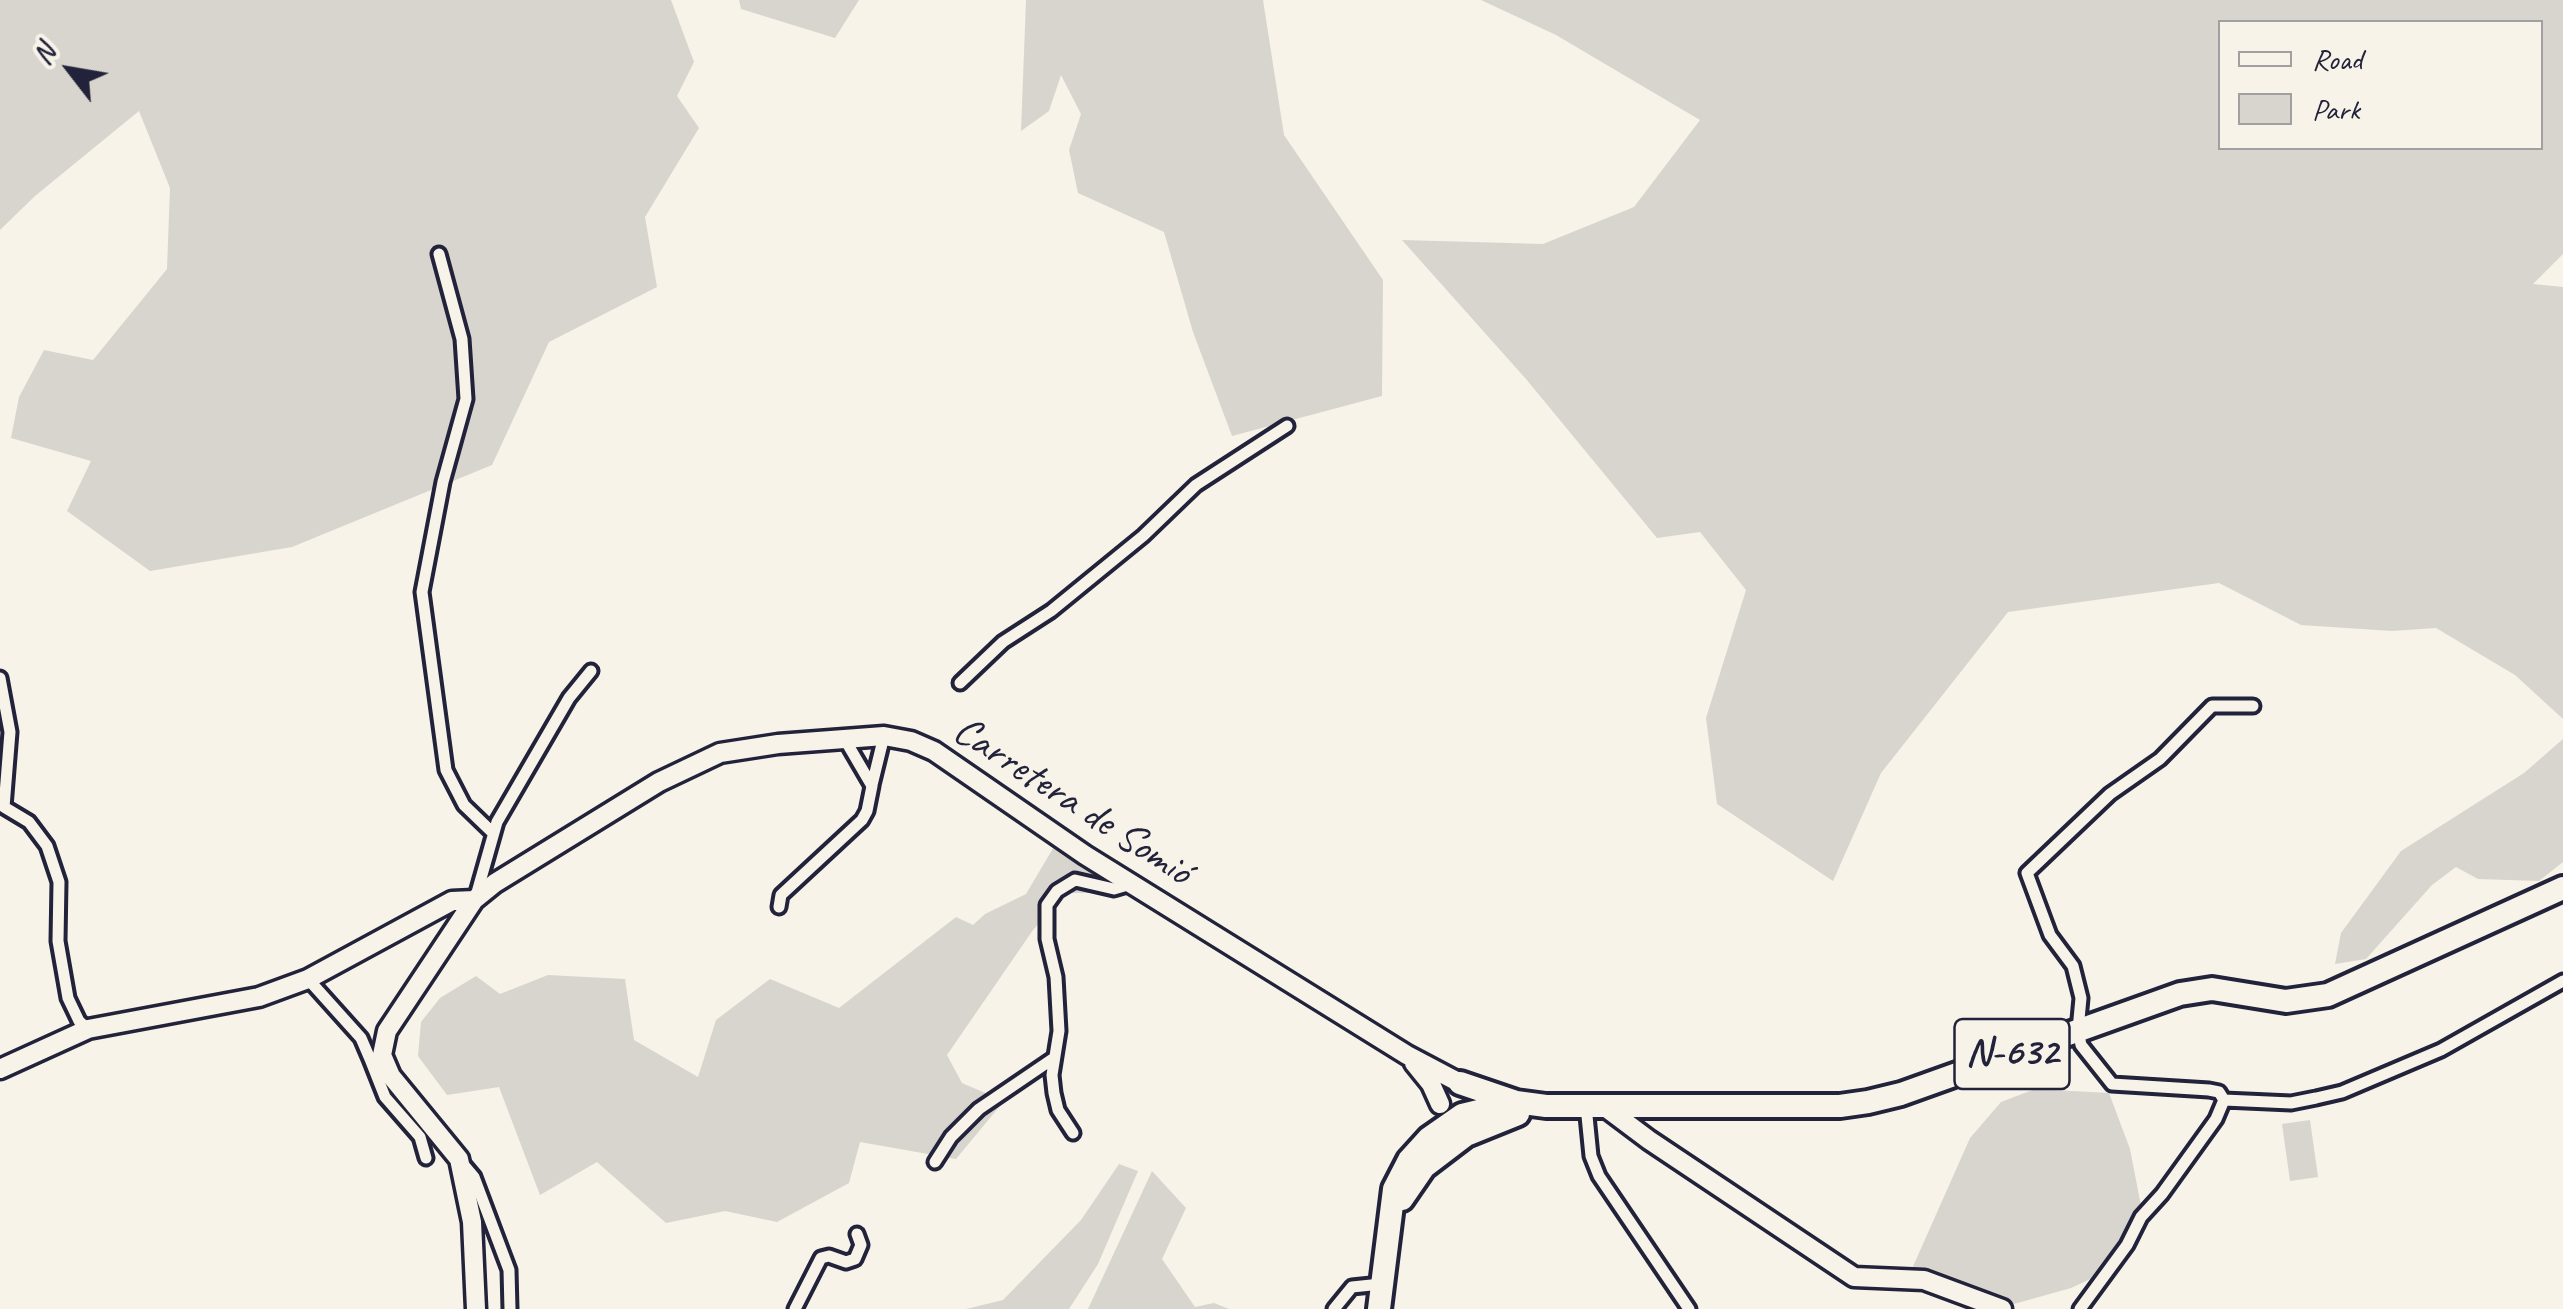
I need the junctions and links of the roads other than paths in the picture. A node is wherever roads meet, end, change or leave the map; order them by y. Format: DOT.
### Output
graph roads {
  1 [pos="439,254"];
  2 [pos="1287,426"];
  3 [pos="591,671"];
  4 [pos="0,678"];
  5 [pos="960,684"];
  6 [pos="2252,706"];
  7 [pos="884,736"];
  8 [pos="844,738"];
  9 [pos="872,786"];
  10 [pos="2,811"];
  11 [pos="493,833"];
  12 [pos="1131,884"];
  13 [pos="2563,888"];
  14 [pos="474,900"];
  15 [pos="779,907"];
  16 [pos="308,980"];
  17 [pos="2563,980"];
  18 [pos="88,1029"];
  19 [pos="2078,1030"];
  20 [pos="1407,1056"];
  21 [pos="376,1057"];
  22 [pos="1054,1058"];
  23 [pos="0,1069"];
  24 [pos="1460,1083"];
  25 [pos="2224,1100"];
  26 [pos="1516,1102"];
  27 [pos="1440,1104"];
  28 [pos="1546,1106"];
  29 [pos="1595,1106"];
  30 [pos="1462,1115"];
  31 [pos="1494,1122"];
  32 [pos="1073,1134"];
  33 [pos="1430,1138"];
  34 [pos="426,1158"];
  35 [pos="459,1159"];
  36 [pos="936,1162"];
  37 [pos="1424,1167"];
  38 [pos="1391,1214"];
  39 [pos="858,1234"];
  40 [pos="1382,1284"];
  41 [pos="476,1309"];
  42 [pos="510,1309"];
  43 [pos="795,1309"];
  44 [pos="1334,1309"];
  45 [pos="1380,1309"];
  46 [pos="1689,1309"];
  47 [pos="2002,1309"];
  48 [pos="2080,1309"];
  1 -- 11 [label="street"];
  2 -- 5 [label="street"];
  3 -- 11 [label="street"];
  4 -- 10 [label="street"];
  6 -- 19 [label="street"];
  7 -- 8 [label="street, Carretera de Somió"];
  7 -- 9 [label="street"];
  7 -- 12 [label="street, Carretera de Somió"];
  8 -- 9 [label="street"];
  8 -- 14 [label="street, Carretera de Somió"];
  9 -- 15 [label="street"];
  10 -- 18 [label="street"];
  11 -- 14 [label="street"];
  12 -- 20 [label="street, Carretera de Somió"];
  12 -- 22 [label="street"];
  13 -- 19 [label="highway, N-632"];
  14 -- 16 [label="street"];
  14 -- 21 [label="street, Carretera de Somió"];
  16 -- 18 [label="street"];
  16 -- 21 [label="street"];
  17 -- 25 [label="street"];
  18 -- 23 [label="street"];
  19 -- 25 [label="street"];
  19 -- 29 [label="highway, N-632"];
  20 -- 24 [label="street, Carretera de Somió"];
  20 -- 27 [label="street"];
  21 -- 34 [label="street"];
  21 -- 35 [label="street"];
  22 -- 32 [label="street"];
  22 -- 36 [label="street"];
  24 -- 26 [label="highway"];
  24 -- 30 [label="highway"];
  25 -- 48 [label="street"];
  26 -- 28 [label="highway, N-632"];
  26 -- 30 [label="highway, N-632"];
  27 -- 30 [label="highway"];
  27 -- 33 [label="highway"];
  28 -- 29 [label="highway, N-632"];
  28 -- 31 [label="highway, N-632"];
  29 -- 46 [label="street"];
  29 -- 47 [label="street"];
  30 -- 31 [label="highway"];
  30 -- 33 [label="highway, N-632"];
  30 -- 37 [label="highway"];
  31 -- 37 [label="highway, N-632"];
  33 -- 38 [label="highway, N-632"];
  35 -- 41 [label="street"];
  35 -- 42 [label="street"];
  37 -- 38 [label="highway, N-632"];
  38 -- 40 [label="highway, N-632"];
  39 -- 43 [label="street"];
  40 -- 44 [label="street"];
  40 -- 45 [label="highway, N-632"];
}
